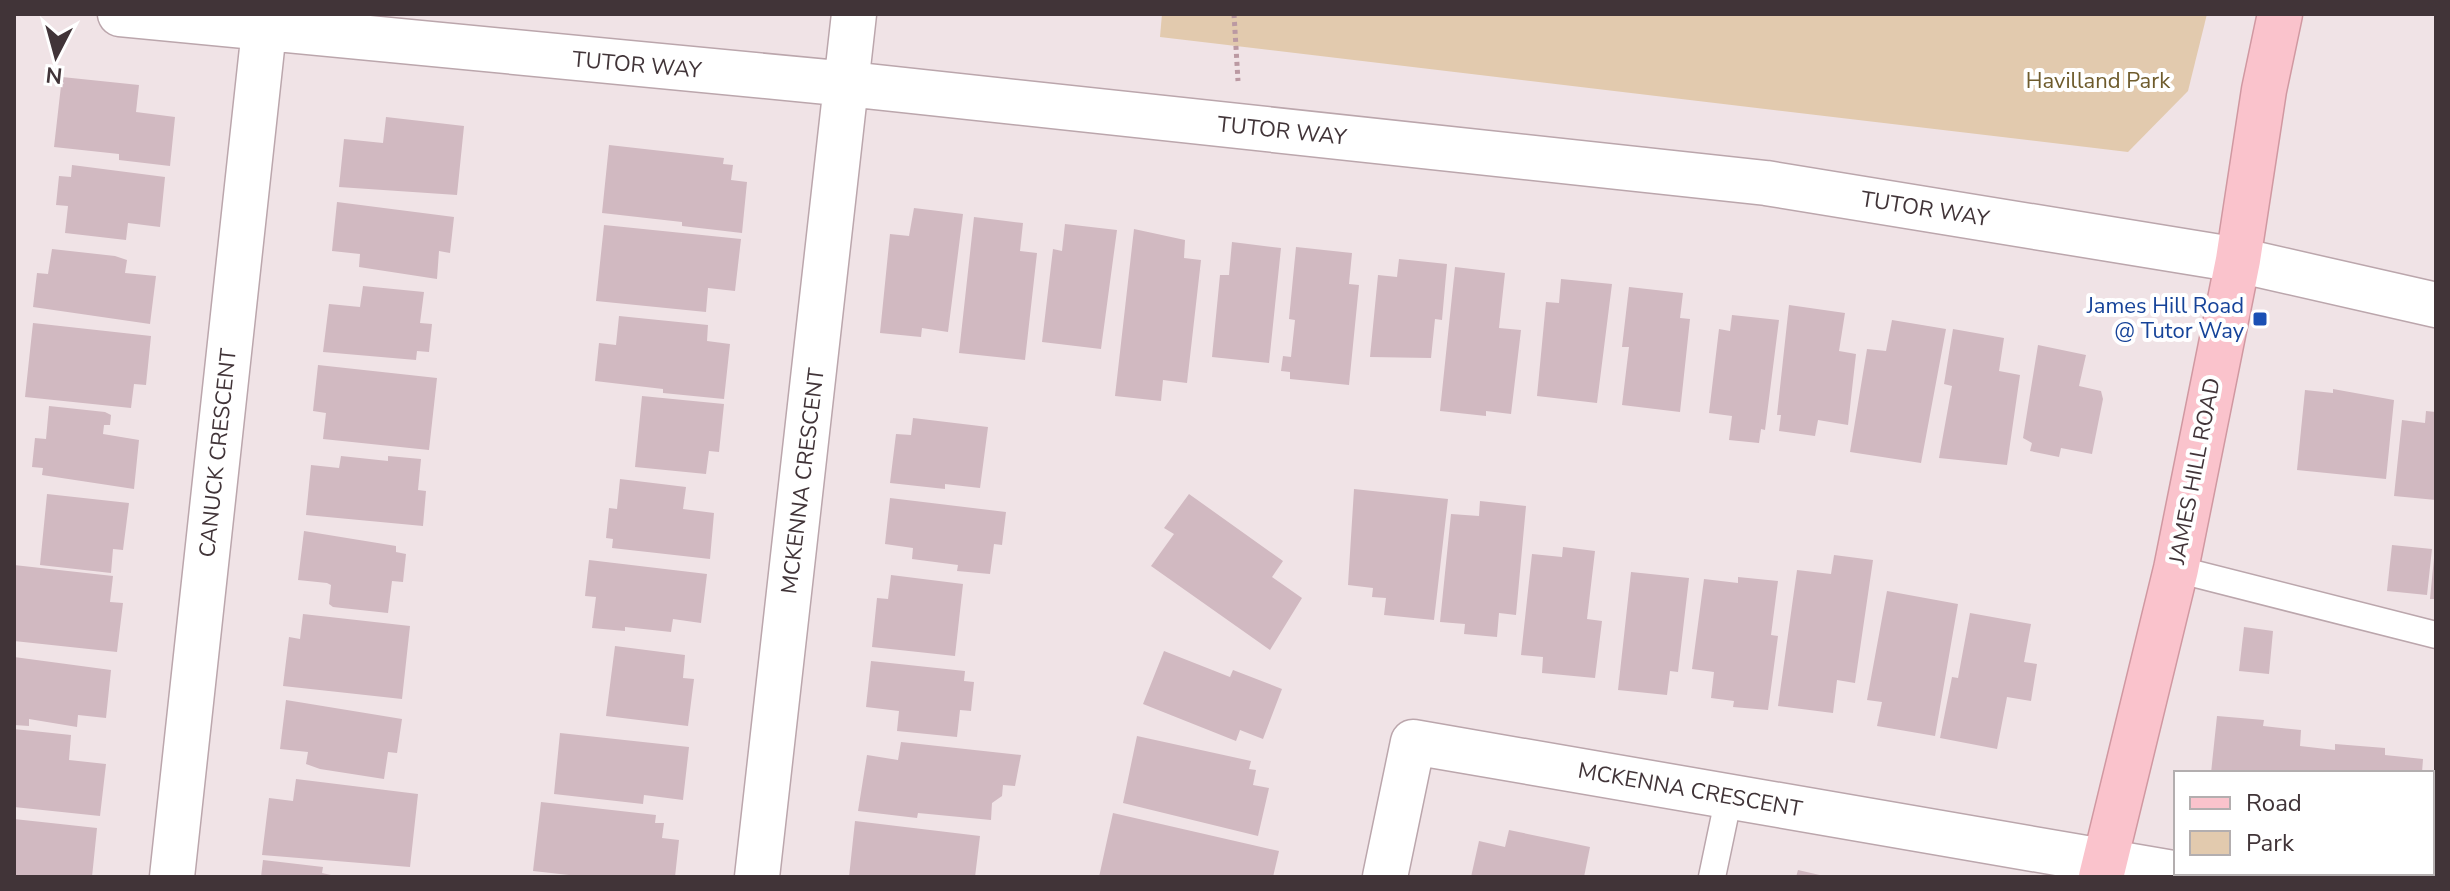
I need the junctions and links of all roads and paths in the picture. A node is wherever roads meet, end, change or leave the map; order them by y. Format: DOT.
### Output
graph roads {
  1 [pos="120,14"];
  2 [pos="854,14"];
  3 [pos="1234,14"];
  4 [pos="2280,14"];
  5 [pos="264,30"];
  6 [pos="848,84"];
  7 [pos="1235,126"];
  8 [pos="2238,260"];
  9 [pos="2436,305"];
  10 [pos="2176,569"];
  11 [pos="2436,635"];
  12 [pos="1729,796"];
  13 [pos="2102,869"];
  14 [pos="172,877"];
  15 [pos="757,877"];
  16 [pos="1385,877"];
  17 [pos="1712,877"];
  18 [pos="2196,877"];
  1 -- 5 [label="street, TUTOR WAY"];
  2 -- 6 [label="street, MCKENNA CRESCENT"];
  3 -- 7 [label="path"];
  4 -- 8 [label="street, JAMES HILL ROAD"];
  5 -- 6 [label="street, TUTOR WAY"];
  5 -- 14 [label="street, CANUCK CRESCENT"];
  6 -- 7 [label="street, TUTOR WAY"];
  6 -- 15 [label="street, MCKENNA CRESCENT"];
  7 -- 8 [label="street, TUTOR WAY"];
  8 -- 9 [label="street, TUTOR WAY"];
  8 -- 10 [label="street, JAMES HILL ROAD"];
  10 -- 11 [label="lane"];
  10 -- 13 [label="street, JAMES HILL ROAD"];
  12 -- 13 [label="street, MCKENNA CRESCENT"];
  12 -- 16 [label="street, MCKENNA CRESCENT"];
  12 -- 17 [label="lane"];
  13 -- 18 [label="street, MCKENNA CRESCENT"];
}
